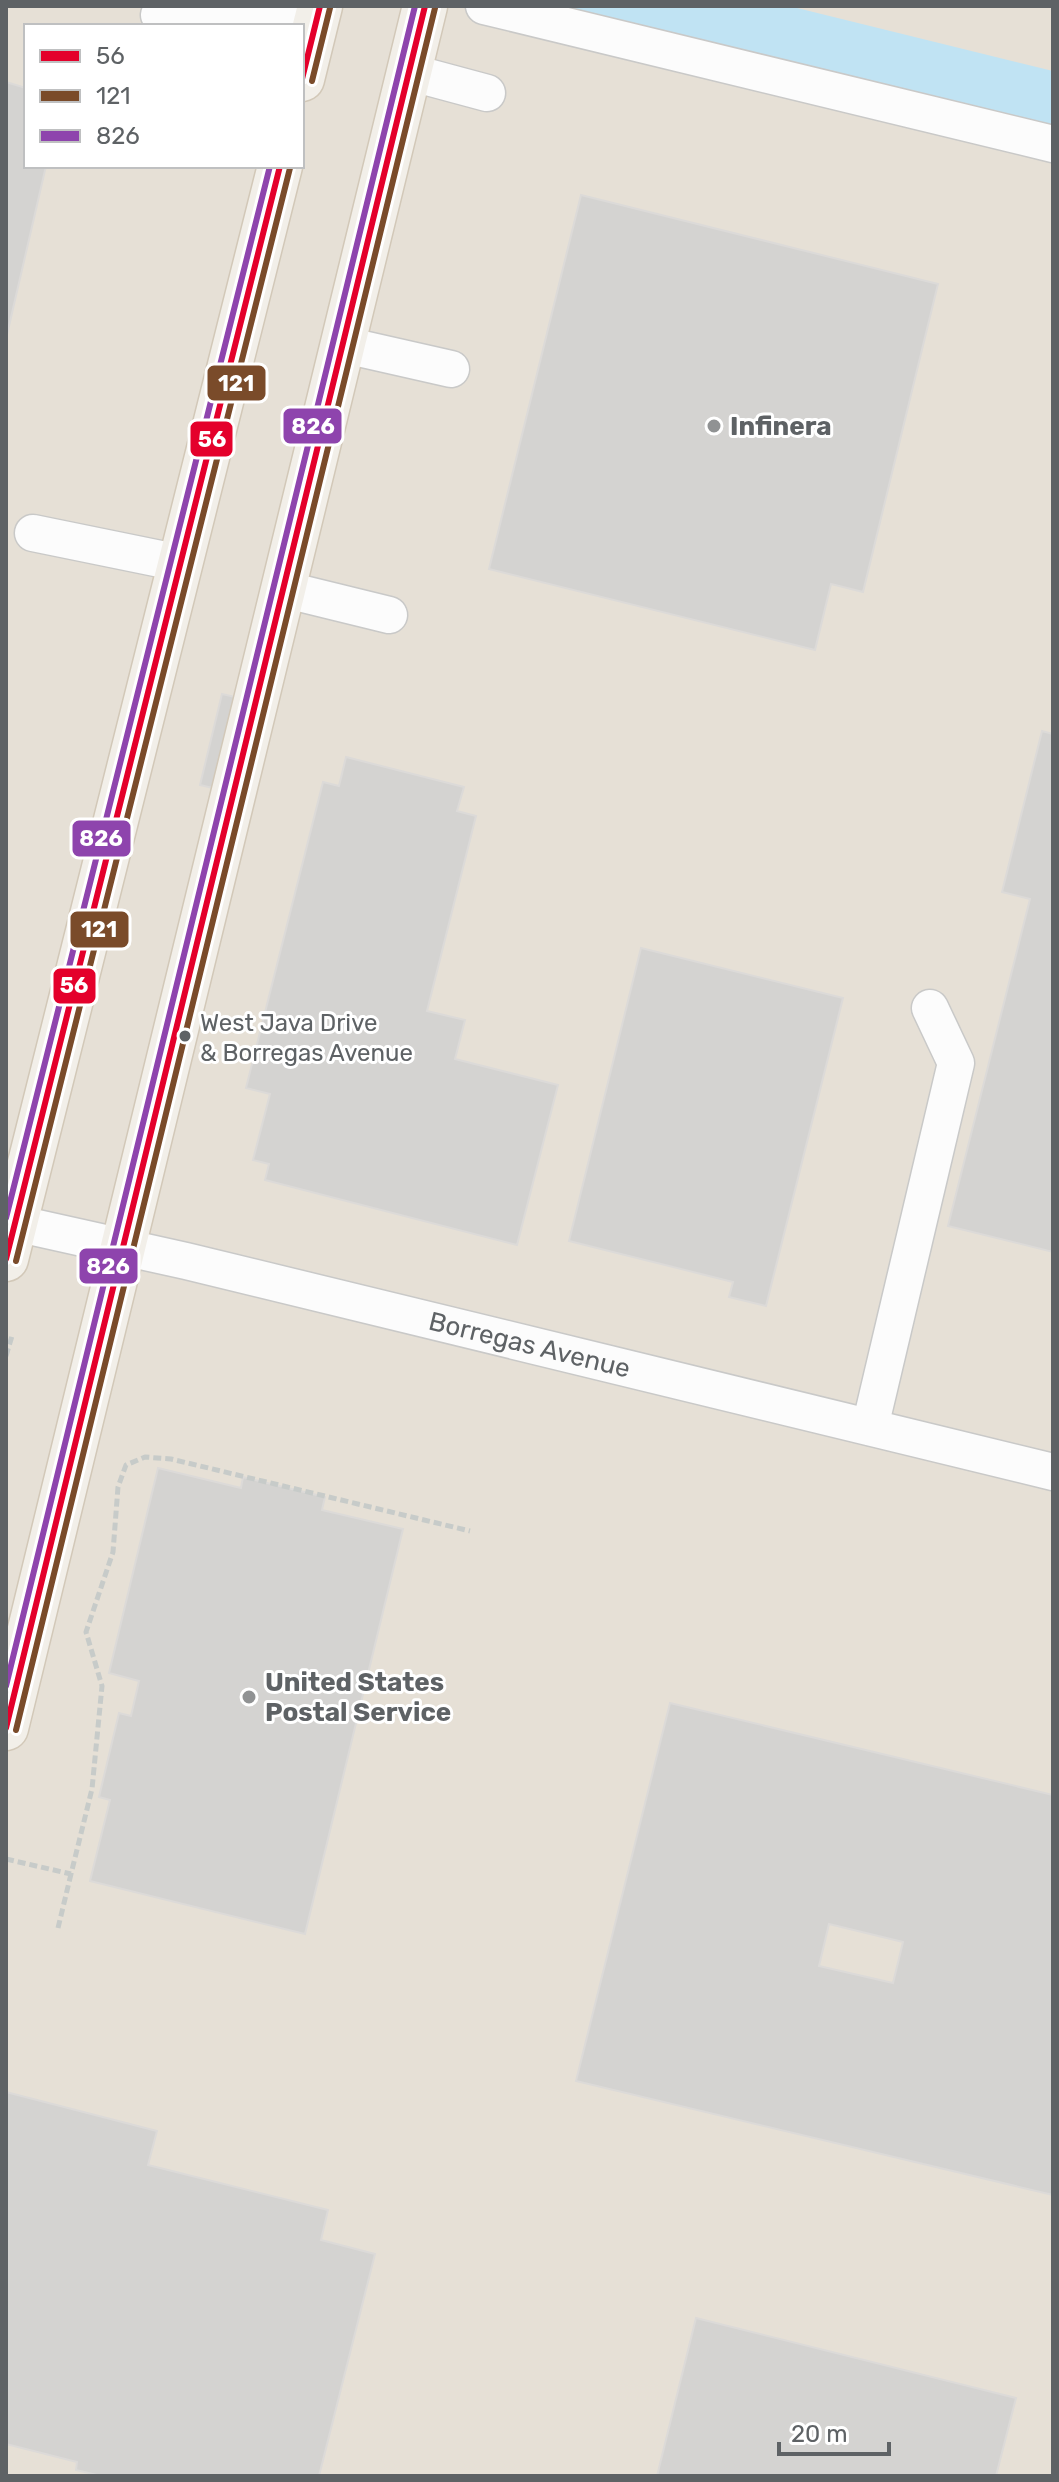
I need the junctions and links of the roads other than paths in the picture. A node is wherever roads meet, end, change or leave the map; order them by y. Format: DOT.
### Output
graph roads {
  1 [pos="425,6"];
  2 [pos="484,6"];
  3 [pos="159,15"];
  4 [pos="318,16"];
  5 [pos="304,71"];
  6 [pos="409,72"];
  7 [pos="487,93"];
  8 [pos="1053,144"];
  9 [pos="279,168"];
  10 [pos="345,345"];
  11 [pos="451,369"];
  12 [pos="33,533"];
  13 [pos="180,563"];
  14 [pos="283,589"];
  15 [pos="389,615"];
  16 [pos="930,1008"];
  17 [pos="9,1235"];
  18 [pos="121,1246"];
  19 [pos="870,1427"];
  20 [pos="1053,1472"];
  21 [pos="6,1728"];
  1 -- 6 [label="main road"];
  2 -- 8 [label="street"];
  3 -- 4 [label="street"];
  4 -- 5 [label="main road"];
  6 -- 7 [label="street"];
  6 -- 10 [label="main road"];
  9 -- 13 [label="main road"];
  10 -- 11 [label="street"];
  10 -- 14 [label="main road"];
  12 -- 13 [label="street"];
  13 -- 17 [label="main road"];
  14 -- 15 [label="street"];
  14 -- 18 [label="main road"];
  16 -- 19 [label="street"];
  17 -- 18 [label="street, Borregas Avenue"];
  18 -- 19 [label="street, Borregas Avenue"];
  18 -- 21 [label="main road"];
  19 -- 20 [label="street, Borregas Avenue"];
}
